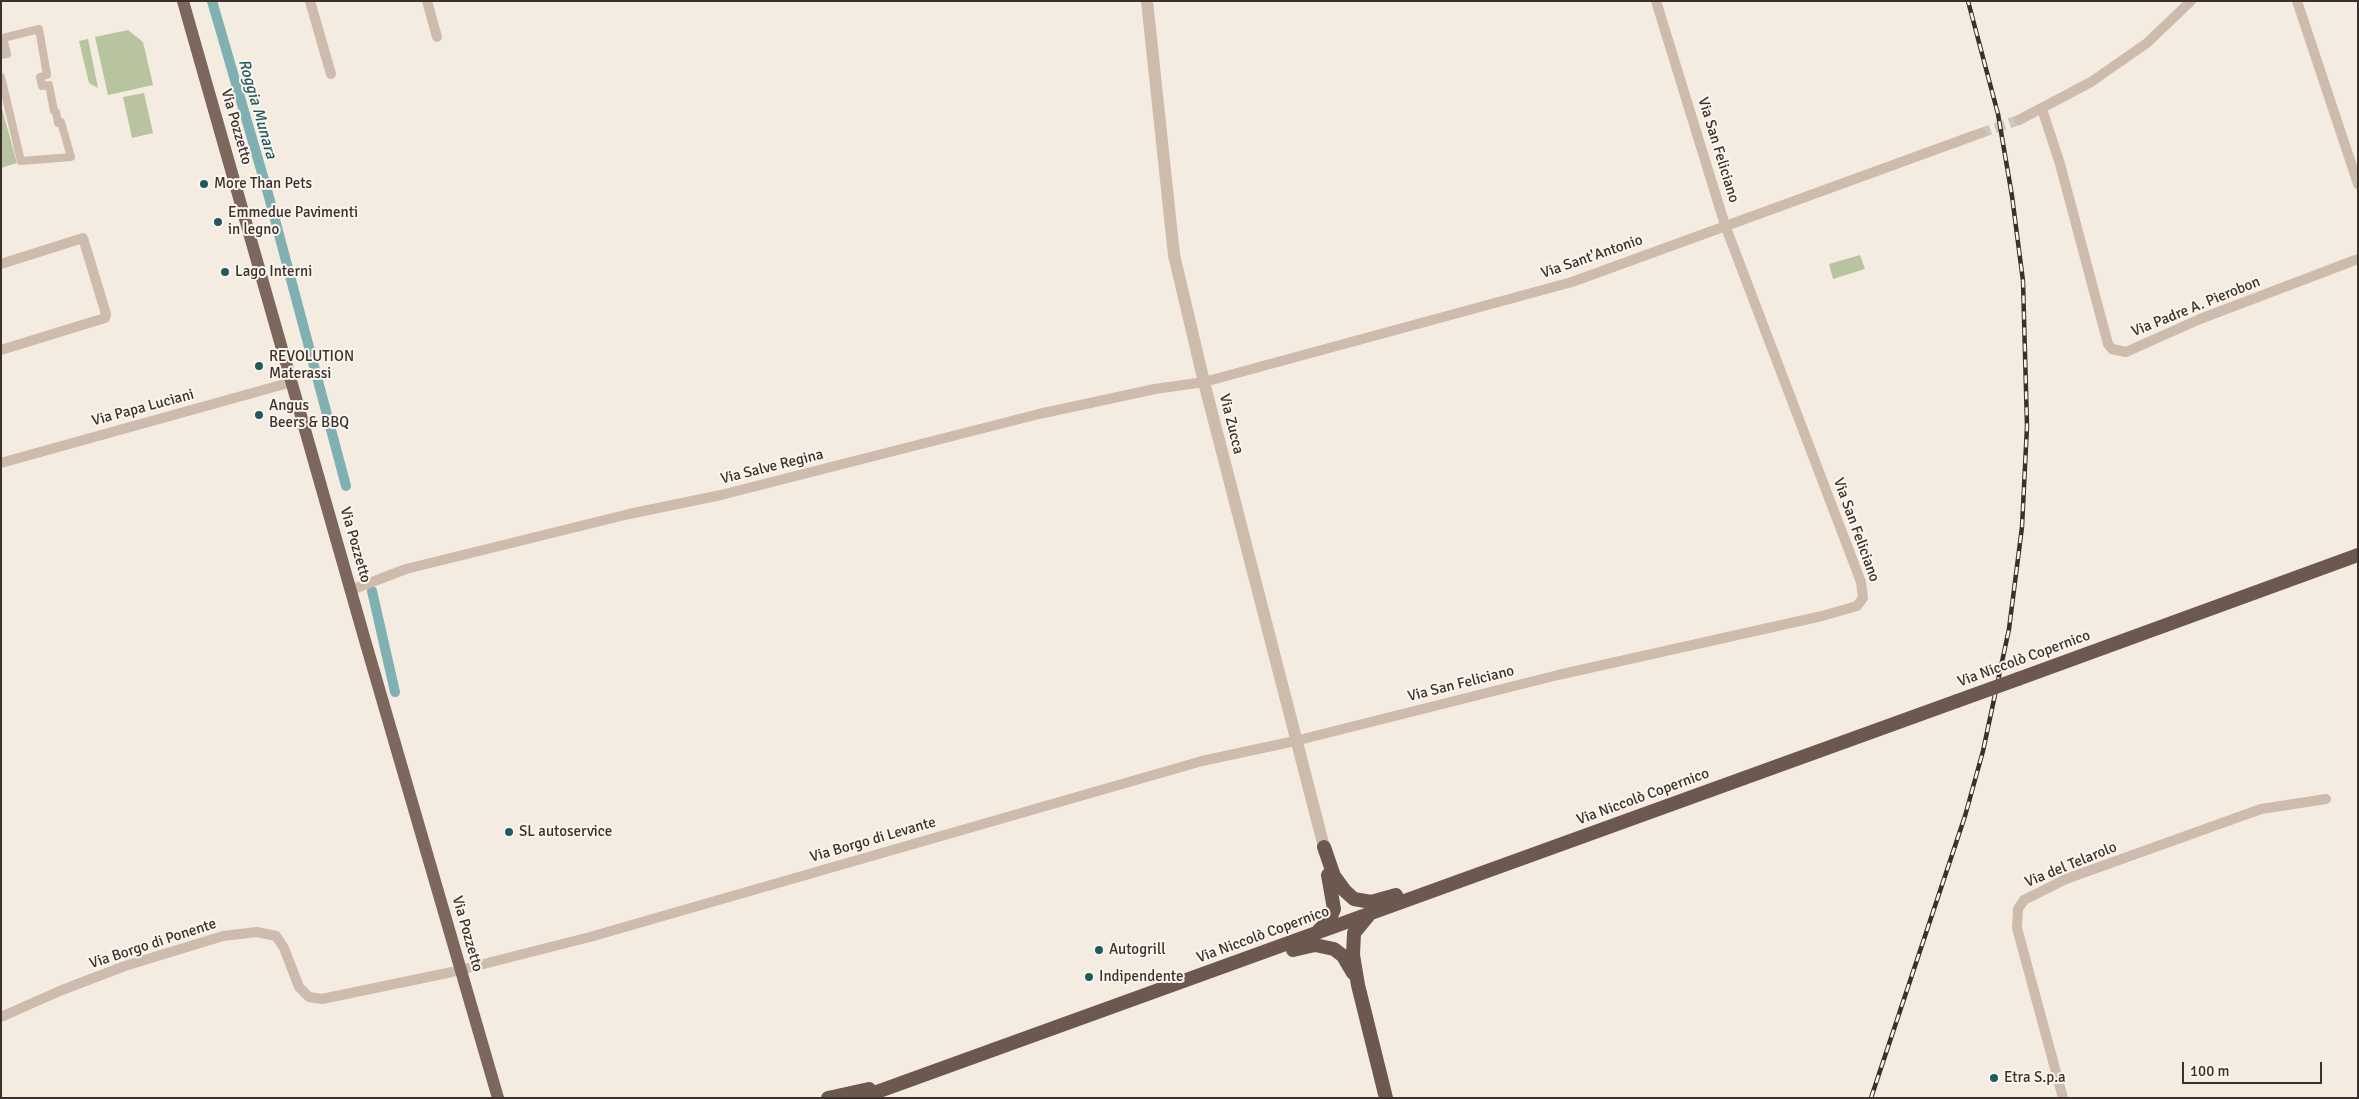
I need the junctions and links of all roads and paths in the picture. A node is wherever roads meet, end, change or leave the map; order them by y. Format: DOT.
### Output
graph roads {
  1 [pos="183,1"];
  2 [pos="310,1"];
  3 [pos="427,1"];
  4 [pos="1147,1"];
  5 [pos="1656,1"];
  6 [pos="2191,1"];
  7 [pos="2300,2"];
  8 [pos="437,37"];
  9 [pos="1,56"];
  10 [pos="331,74"];
  11 [pos="1,77"];
  12 [pos="2042,109"];
  13 [pos="2019,120"];
  14 [pos="1981,133"];
  15 [pos="2358,184"];
  16 [pos="1725,226"];
  17 [pos="2358,259"];
  18 [pos="1,264"];
  19 [pos="1,350"];
  20 [pos="292,382"];
  21 [pos="1204,382"];
  22 [pos="1,463"];
  23 [pos="2358,555"];
  24 [pos="351,590"];
  25 [pos="1295,741"];
  26 [pos="2326,799"];
  27 [pos="1324,847"];
  28 [pos="1474,876"];
  29 [pos="1373,913"];
  30 [pos="1308,936"];
  31 [pos="461,969"];
  32 [pos="1215,970"];
  33 [pos="1358,985"];
  34 [pos="1,1017"];
  35 [pos="914,1080"];
  36 [pos="498,1098"];
  37 [pos="828,1098"];
  38 [pos="860,1098"];
  39 [pos="877,1098"];
  40 [pos="1386,1098"];
  41 [pos="2063,1098"];
  1 -- 20 [label="main road, Via Pozzetto"];
  2 -- 10 [label="street"];
  3 -- 8 [label="street"];
  4 -- 21 [label="street, Via Zucca"];
  5 -- 16 [label="street, Via San Feliciano"];
  6 -- 12 [label="street"];
  7 -- 15 [label="street"];
  9 -- 11 [label="street"];
  12 -- 13 [label="street"];
  12 -- 17 [label="street, Via Padre A. Pierobon"];
  14 -- 16 [label="street, Via Sant'Antonio"];
  16 -- 21 [label="street, Via Sant'Antonio"];
  16 -- 25 [label="street, Via San Feliciano"];
  18 -- 19 [label="street"];
  20 -- 22 [label="street, Via Papa Luciani"];
  20 -- 24 [label="main road, Via Pozzetto"];
  21 -- 24 [label="street, Via Salve Regina"];
  21 -- 25 [label="street, Via Zucca"];
  23 -- 28 [label="highway, Via Niccolò Copernico, bridge"];
  24 -- 31 [label="main road, Via Pozzetto"];
  25 -- 27 [label="street, Via Zucca"];
  25 -- 31 [label="street, Via Borgo di Levante"];
  26 -- 41 [label="street, Via del Telarolo"];
  27 -- 28 [label="highway"];
  27 -- 30 [label="highway"];
  28 -- 29 [label="highway, Via Niccolò Copernico"];
  29 -- 30 [label="highway, Via Niccolò Copernico"];
  29 -- 33 [label="highway"];
  30 -- 32 [label="highway, Via Niccolò Copernico"];
  31 -- 34 [label="street, Via Borgo di Ponente"];
  31 -- 36 [label="main road, Via Pozzetto"];
  32 -- 33 [label="highway"];
  32 -- 35 [label="highway, Via Niccolò Copernico"];
  33 -- 40 [label="highway"];
  35 -- 37 [label="highway"];
  35 -- 38 [label="highway"];
  35 -- 39 [label="highway"];
}
